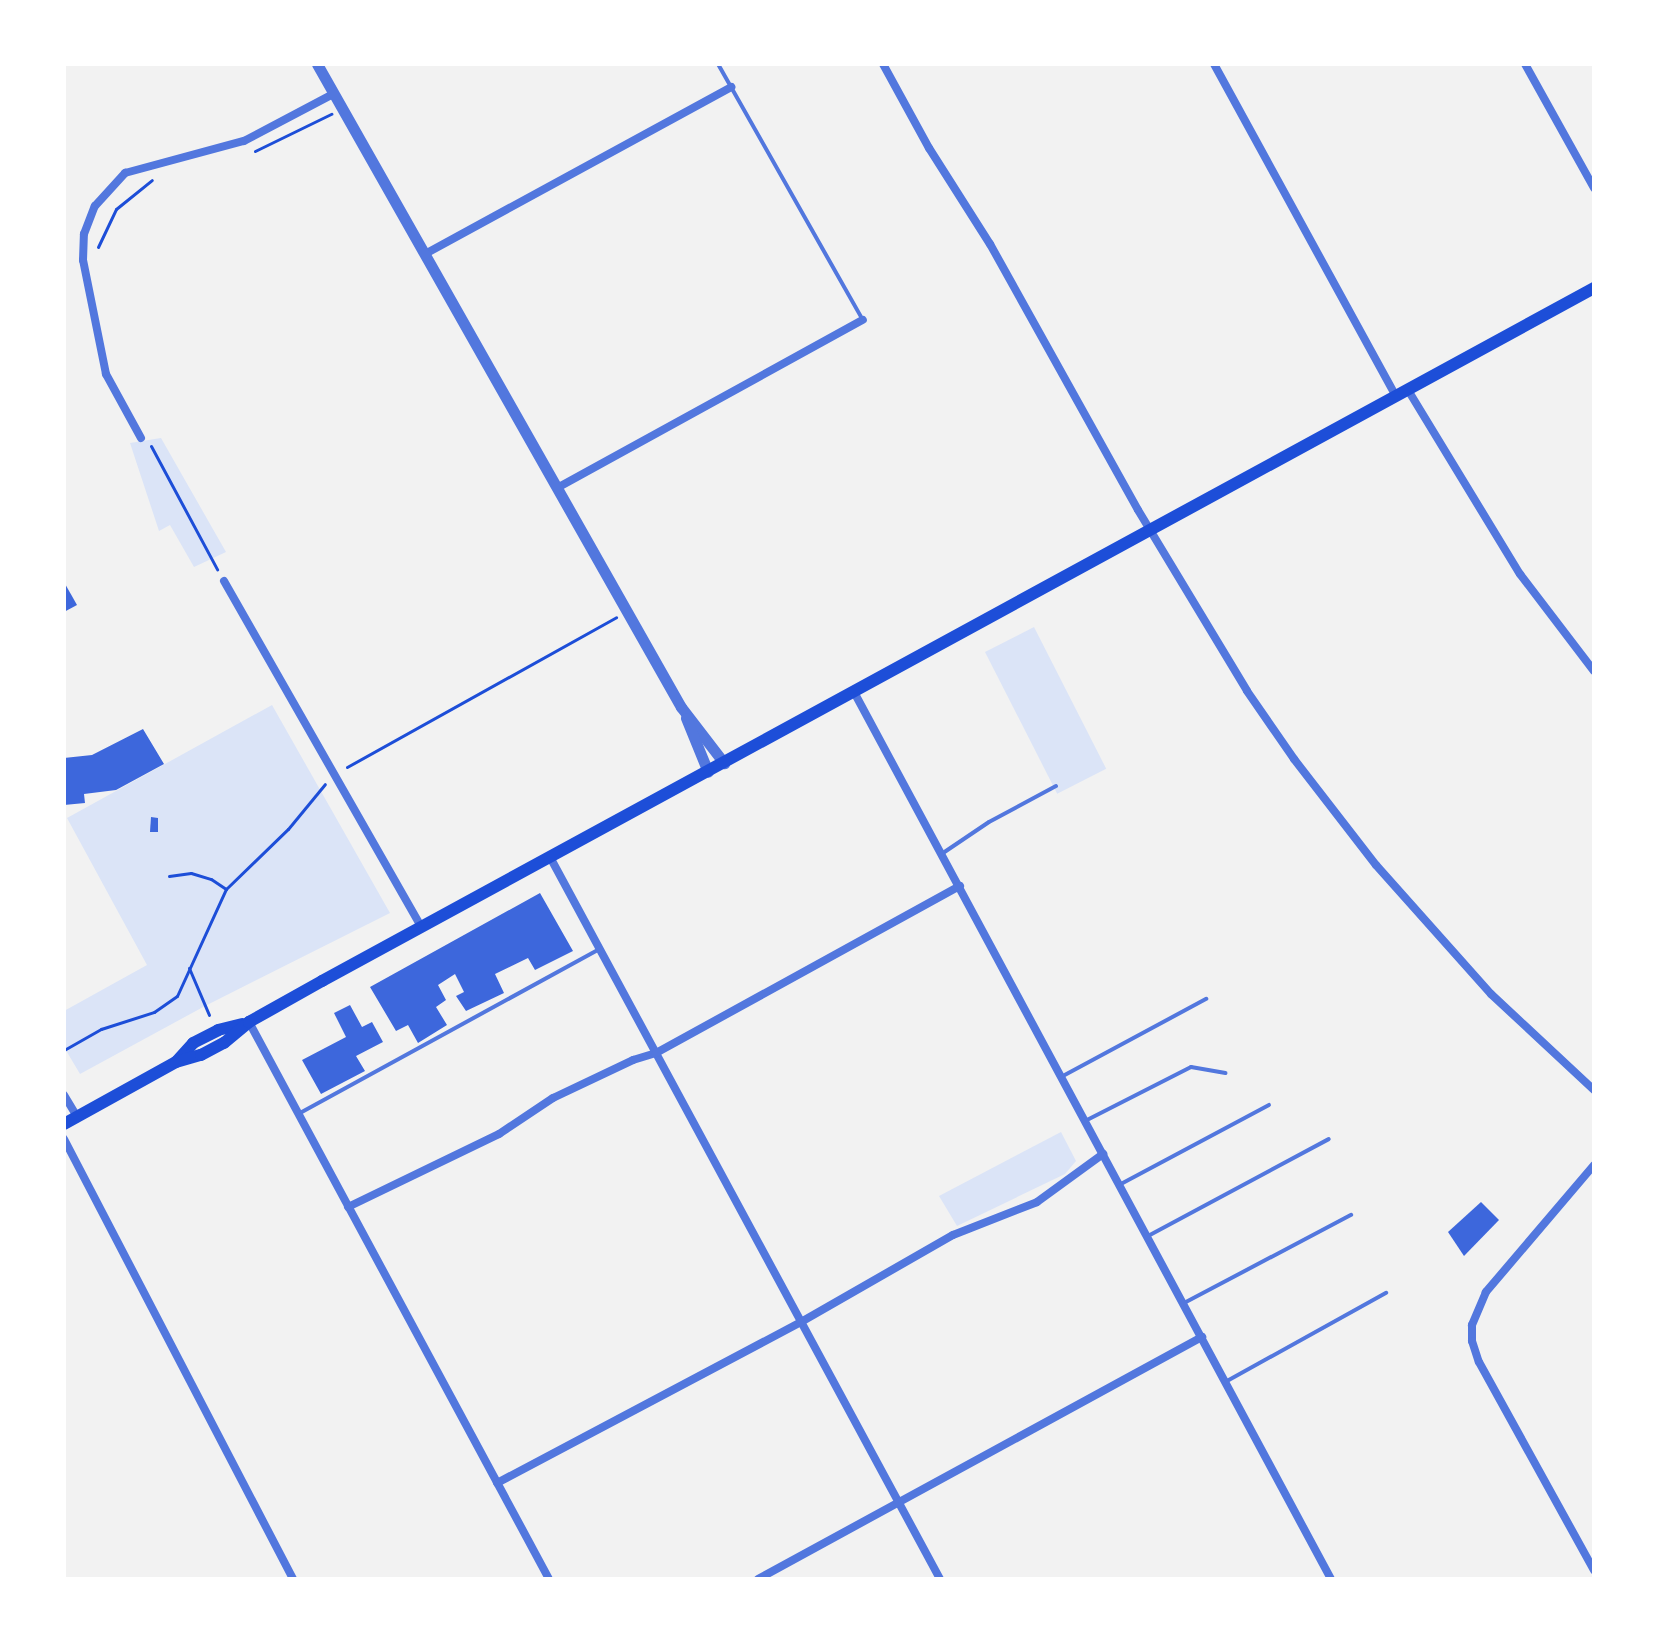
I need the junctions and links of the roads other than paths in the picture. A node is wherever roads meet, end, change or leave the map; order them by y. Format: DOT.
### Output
graph roads {
  1 [pos="317,64"];
  2 [pos="718,64"];
  3 [pos="883,64"];
  4 [pos="1214,64"];
  5 [pos="1525,64"];
  6 [pos="731,87"];
  7 [pos="333,94"];
  8 [pos="1594,188"];
  9 [pos="425,254"];
  10 [pos="1594,288"];
  11 [pos="863,320"];
  12 [pos="1402,393"];
  13 [pos="141,438"];
  14 [pos="557,488"];
  15 [pos="1151,530"];
  16 [pos="224,581"];
  17 [pos="1594,671"];
  18 [pos="854,692"];
  19 [pos="681,707"];
  20 [pos="724,763"];
  21 [pos="708,772"];
  22 [pos="1056,786"];
  23 [pos="943,853"];
  24 [pos="550,857"];
  25 [pos="960,886"];
  26 [pos="421,927"];
  27 [pos="600,949"];
  28 [pos="1206,999"];
  29 [pos="249,1022"];
  30 [pos="656,1053"];
  31 [pos="1225,1073"];
  32 [pos="1061,1077"];
  33 [pos="1594,1090"];
  34 [pos="64,1095"];
  35 [pos="1269,1105"];
  36 [pos="299,1114"];
  37 [pos="77,1117"];
  38 [pos="1084,1121"];
  39 [pos="64,1124"];
  40 [pos="64,1139"];
  41 [pos="1329,1139"];
  42 [pos="1103,1154"];
  43 [pos="1594,1165"];
  44 [pos="1119,1185"];
  45 [pos="348,1207"];
  46 [pos="1351,1215"];
  47 [pos="1147,1236"];
  48 [pos="1386,1293"];
  49 [pos="1184,1303"];
  50 [pos="801,1322"];
  51 [pos="1202,1337"];
  52 [pos="1226,1381"];
  53 [pos="497,1483"];
  54 [pos="898,1502"];
  55 [pos="1594,1570"];
  56 [pos="293,1579"];
  57 [pos="549,1579"];
  58 [pos="758,1579"];
  59 [pos="940,1579"];
  60 [pos="1331,1579"];
  1 -- 7 [label="street"];
  2 -- 6 [label="lane"];
  3 -- 15 [label="street"];
  4 -- 12 [label="street"];
  5 -- 8 [label="street"];
  6 -- 9 [label="street"];
  6 -- 11 [label="lane"];
  7 -- 9 [label="street"];
  7 -- 13 [label="street"];
  9 -- 14 [label="street"];
  10 -- 12 [label="main road"];
  11 -- 14 [label="street"];
  12 -- 15 [label="main road"];
  12 -- 17 [label="street"];
  14 -- 19 [label="street"];
  15 -- 18 [label="main road"];
  15 -- 33 [label="street"];
  16 -- 26 [label="street"];
  18 -- 20 [label="main road"];
  18 -- 23 [label="street"];
  19 -- 20 [label="street"];
  19 -- 21 [label="street"];
  20 -- 21 [label="main road"];
  21 -- 24 [label="main road"];
  22 -- 23 [label="lane"];
  23 -- 25 [label="street"];
  24 -- 26 [label="main road"];
  24 -- 27 [label="street"];
  25 -- 30 [label="street"];
  25 -- 32 [label="street"];
  26 -- 29 [label="main road"];
  27 -- 30 [label="street"];
  27 -- 36 [label="lane"];
  28 -- 32 [label="lane"];
  29 -- 36 [label="street"];
  29 -- 37 [label="main road"];
  30 -- 45 [label="street"];
  30 -- 50 [label="street"];
  31 -- 38 [label="lane"];
  32 -- 38 [label="street"];
  34 -- 37 [label="street"];
  35 -- 44 [label="lane"];
  36 -- 45 [label="street"];
  37 -- 39 [label="main road"];
  38 -- 42 [label="street"];
  40 -- 56 [label="street"];
  41 -- 47 [label="lane"];
  42 -- 44 [label="street"];
  42 -- 50 [label="street"];
  43 -- 55 [label="street"];
  44 -- 47 [label="street"];
  45 -- 53 [label="street"];
  46 -- 49 [label="lane"];
  47 -- 49 [label="street"];
  48 -- 52 [label="lane"];
  49 -- 51 [label="street"];
  50 -- 53 [label="street"];
  50 -- 54 [label="street"];
  51 -- 52 [label="street"];
  51 -- 54 [label="street"];
  52 -- 60 [label="street"];
  53 -- 57 [label="street"];
  54 -- 58 [label="street"];
  54 -- 59 [label="street"];
}
